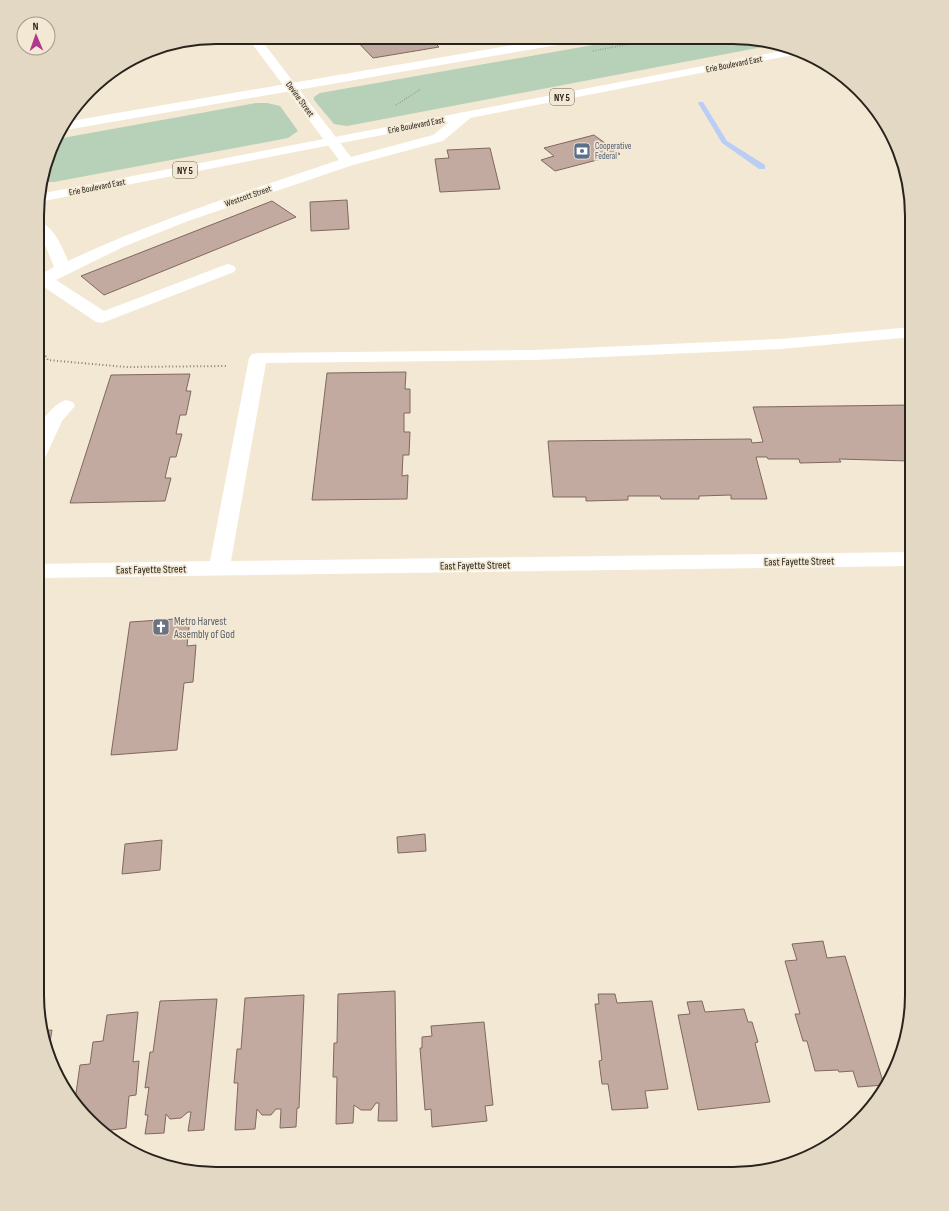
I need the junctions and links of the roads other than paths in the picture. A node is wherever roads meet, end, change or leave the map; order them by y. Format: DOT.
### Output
graph roads {
  1 [pos="258,44"];
  2 [pos="539,44"];
  3 [pos="788,53"];
  4 [pos="291,87"];
  5 [pos="467,115"];
  6 [pos="70,125"];
  7 [pos="332,141"];
  8 [pos="348,162"];
  9 [pos="45,197"];
  10 [pos="44,234"];
  11 [pos="63,269"];
  12 [pos="228,269"];
  13 [pos="44,280"];
  14 [pos="44,284"];
  15 [pos="905,333"];
  16 [pos="66,406"];
  17 [pos="44,441"];
  18 [pos="905,559"];
  19 [pos="220,568"];
  20 [pos="44,571"];
  1 -- 4 [label="street, Devine Street"];
  2 -- 4 [label="street"];
  3 -- 5 [label="street, Erie Boulevard East / NY 5"];
  4 -- 6 [label="street"];
  4 -- 7 [label="street, Devine Street"];
  5 -- 7 [label="street, Erie Boulevard East / NY 5"];
  5 -- 8 [label="street, Westcott Street"];
  7 -- 8 [label="street, Devine Street"];
  7 -- 9 [label="street, Erie Boulevard East / NY 5"];
  8 -- 11 [label="street, Westcott Street"];
  10 -- 11 [label="street"];
  11 -- 13 [label="street, Westcott Street"];
  12 -- 14 [label="street"];
  15 -- 19 [label="street"];
  16 -- 17 [label="street"];
  18 -- 19 [label="street, East Fayette Street"];
  19 -- 20 [label="street, East Fayette Street"];
}
